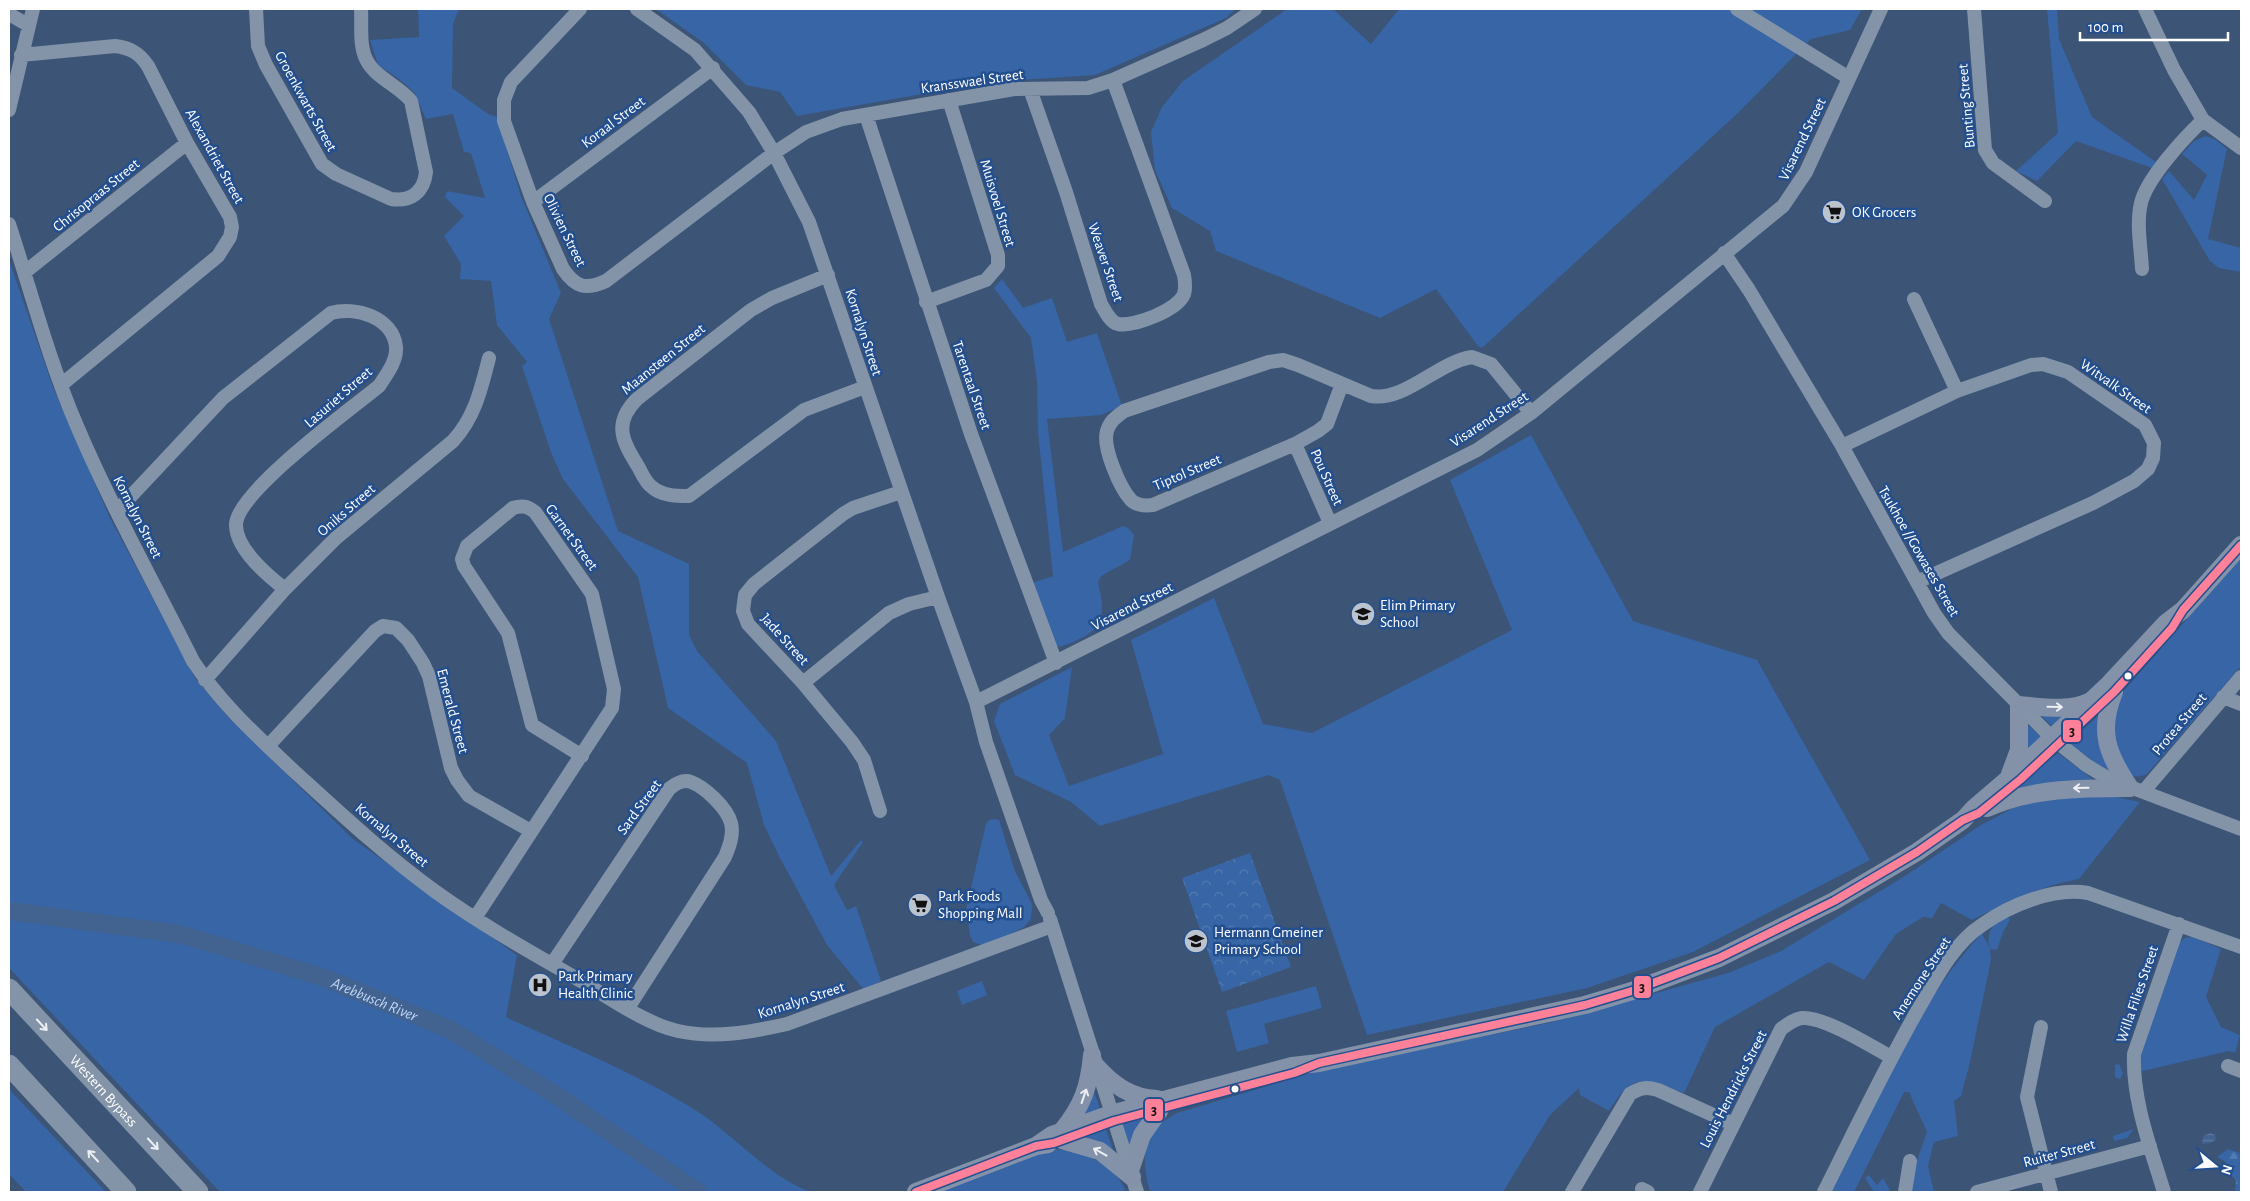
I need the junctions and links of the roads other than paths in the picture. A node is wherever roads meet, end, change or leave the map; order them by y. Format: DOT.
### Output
graph roads {
  1 [pos="34,9"];
  2 [pos="256,9"];
  3 [pos="361,9"];
  4 [pos="580,9"];
  5 [pos="637,9"];
  6 [pos="1255,9"];
  7 [pos="1737,9"];
  8 [pos="1881,9"];
  9 [pos="1974,9"];
  10 [pos="2146,9"];
  11 [pos="9,14"];
  12 [pos="28,25"];
  13 [pos="21,55"];
  14 [pos="713,68"];
  15 [pos="1849,78"];
  16 [pos="1113,80"];
  17 [pos="1030,89"];
  18 [pos="949,100"];
  19 [pos="9,110"];
  20 [pos="866,115"];
  21 [pos="2203,120"];
  22 [pos="187,143"];
  23 [pos="2241,148"];
  24 [pos="774,153"];
  25 [pos="2045,201"];
  26 [pos="533,202"];
  27 [pos="9,224"];
  28 [pos="1724,253"];
  29 [pos="2142,269"];
  30 [pos="25,272"];
  31 [pos="828,275"];
  32 [pos="1914,299"];
  33 [pos="926,302"];
  34 [pos="489,358"];
  35 [pos="1342,384"];
  36 [pos="61,385"];
  37 [pos="865,387"];
  38 [pos="1957,392"];
  39 [pos="1531,413"];
  40 [pos="1295,444"];
  41 [pos="1842,446"];
  42 [pos="901,492"];
  43 [pos="117,511"];
  44 [pos="1330,523"];
  45 [pos="2241,546"];
  46 [pos="1917,582"];
  47 [pos="284,589"];
  48 [pos="938,597"];
  49 [pos="2183,610"];
  50 [pos="1056,663"];
  51 [pos="2241,677"];
  52 [pos="205,680"];
  53 [pos="803,683"];
  54 [pos="2114,692"];
  55 [pos="2223,697"];
  56 [pos="2091,701"];
  57 [pos="976,702"];
  58 [pos="2241,704"];
  59 [pos="2019,705"];
  60 [pos="2056,741"];
  61 [pos="268,746"];
  62 [pos="582,756"];
  63 [pos="2007,780"];
  64 [pos="2136,790"];
  65 [pos="1987,808"];
  66 [pos="880,811"];
  67 [pos="1963,820"];
  68 [pos="2241,829"];
  69 [pos="531,831"];
  70 [pos="475,918"];
  71 [pos="1050,920"];
  72 [pos="2179,924"];
  73 [pos="2241,946"];
  74 [pos="552,964"];
  75 [pos="9,989"];
  76 [pos="628,1008"];
  77 [pos="2041,1027"];
  78 [pos="1891,1057"];
  79 [pos="1094,1060"];
  80 [pos="9,1065"];
  81 [pos="1161,1105"];
  82 [pos="1112,1118"];
  83 [pos="1733,1124"];
  84 [pos="1062,1135"];
  85 [pos="2150,1146"];
  86 [pos="1910,1161"];
  87 [pos="2046,1173"];
  88 [pos="1133,1180"];
  89 [pos="126,1192"];
  90 [pos="198,1192"];
  91 [pos="916,1192"];
  92 [pos="1572,1192"];
  93 [pos="1700,1192"];
  94 [pos="1824,1192"];
  95 [pos="1905,1192"];
  96 [pos="1977,1192"];
  97 [pos="2051,1192"];
  98 [pos="2164,1192"];
  1 -- 12 [label="street"];
  2 -- 3 [label="street, Groenkwarts Street"];
  4 -- 26 [label="street, Olivien Street"];
  5 -- 14 [label="street, Kornalyn Street"];
  6 -- 16 [label="street, Kransswael Street"];
  7 -- 15 [label="street"];
  8 -- 15 [label="street, Visarend Street"];
  9 -- 25 [label="street, Bunting Street"];
  10 -- 21 [label="street"];
  11 -- 12 [label="street"];
  12 -- 13 [label="street"];
  13 -- 19 [label="street"];
  13 -- 22 [label="street, Alexandriet Street"];
  14 -- 24 [label="street, Kornalyn Street"];
  14 -- 26 [label="street, Koraal Street"];
  15 -- 28 [label="street, Visarend Street"];
  16 -- 17 [label="street, Kransswael Street"];
  16 -- 17 [label="street, Weaver Street"];
  17 -- 18 [label="street, Kransswael Street"];
  18 -- 20 [label="street, Kransswael Street"];
  18 -- 33 [label="street, Muisvoel Street"];
  20 -- 24 [label="street, Kransswael Street"];
  20 -- 33 [label="street, Tarentaal Street"];
  21 -- 23 [label="street"];
  21 -- 29 [label="street"];
  22 -- 30 [label="street, Chrisopraas Street"];
  22 -- 36 [label="street, Alexandriet Street"];
  24 -- 26 [label="street, Olivien Street"];
  24 -- 31 [label="street, Kornalyn Street"];
  27 -- 30 [label="street, Kornalyn Street"];
  28 -- 39 [label="street, Visarend Street"];
  28 -- 41 [label="street, Tsukhoe //Gowases Street"];
  30 -- 36 [label="street, Kornalyn Street"];
  31 -- 37 [label="street, Kornalyn Street"];
  31 -- 37 [label="street, Maansteen Street"];
  32 -- 38 [label="street"];
  33 -- 50 [label="street, Tarentaal Street"];
  34 -- 47 [label="street, Oniks Street"];
  35 -- 39 [label="street, Tiptol Street"];
  35 -- 40 [label="street, Tiptol Street"];
  35 -- 40 [label="street, Tiptol Street"];
  36 -- 43 [label="street, Kornalyn Street"];
  37 -- 42 [label="street, Kornalyn Street"];
  38 -- 41 [label="street, Witvalk Street"];
  38 -- 46 [label="street, Witvalk Street"];
  39 -- 44 [label="street, Visarend Street"];
  40 -- 44 [label="street, Pou Street"];
  41 -- 46 [label="street, Tsukhoe //Gowases Street"];
  42 -- 48 [label="street, Kornalyn Street"];
  42 -- 53 [label="street, Jade Street"];
  43 -- 47 [label="street, Lasuriet Street"];
  43 -- 52 [label="street, Kornalyn Street"];
  44 -- 50 [label="street, Visarend Street"];
  45 -- 49 [label="main road"];
  46 -- 59 [label="street, Tsukhoe //Gowases Street"];
  47 -- 52 [label="street, Oniks Street"];
  48 -- 53 [label="street"];
  48 -- 57 [label="street, Kornalyn Street"];
  49 -- 54 [label="main road"];
  49 -- 56 [label="main road"];
  50 -- 57 [label="street, Visarend Street"];
  51 -- 55 [label="street, Protea Street"];
  52 -- 61 [label="street, Kornalyn Street"];
  53 -- 66 [label="street, Jade Street"];
  54 -- 60 [label="main road"];
  54 -- 64 [label="main road"];
  55 -- 58 [label="street"];
  55 -- 64 [label="street, Protea Street"];
  59 -- 56 [label="main road, one-way"];
  56 -- 60 [label="main road"];
  57 -- 71 [label="street, Kornalyn Street"];
  59 -- 60 [label="street, Tsukhoe //Gowases Street"];
  59 -- 63 [label="main road"];
  60 -- 63 [label="main road"];
  60 -- 64 [label="street, Tsukhoe //Gowases Street"];
  60 -- 65 [label="main road"];
  61 -- 69 [label="street, Emerald Street"];
  61 -- 70 [label="street, Kornalyn Street"];
  62 -- 62 [label="street, Garnet Street"];
  62 -- 69 [label="street, Garnet Street"];
  63 -- 67 [label="main road"];
  64 -- 65 [label="main road, one-way"];
  64 -- 68 [label="street, Tsukhoe //Gowases Street"];
  65 -- 67 [label="main road"];
  67 -- 81 [label="main road"];
  69 -- 70 [label="street, Garnet Street"];
  70 -- 74 [label="street, Kornalyn Street"];
  71 -- 76 [label="street, Kornalyn Street"];
  71 -- 79 [label="street, Kornalyn Street"];
  72 -- 73 [label="street, Anemone Street"];
  72 -- 78 [label="street, Anemone Street"];
  72 -- 85 [label="street, Willa Filies Street"];
  74 -- 76 [label="street, Kornalyn Street"];
  74 -- 76 [label="street, Sard Street"];
  75 -- 90 [label="highway, Western Bypass, one-way"];
  77 -- 87 [label="street"];
  78 -- 83 [label="street, Louis Hendricks Street"];
  78 -- 94 [label="street, Anemone Street"];
  79 -- 81 [label="main road"];
  79 -- 82 [label="street, Kornalyn Street"];
  84 -- 79 [label="main road, one-way"];
  89 -- 80 [label="highway, one-way"];
  81 -- 82 [label="main road"];
  81 -- 88 [label="main road"];
  82 -- 84 [label="main road"];
  82 -- 88 [label="street, Kornalyn Street"];
  83 -- 92 [label="street"];
  83 -- 93 [label="street, Louis Hendricks Street"];
  88 -- 84 [label="main road, one-way"];
  84 -- 91 [label="main road"];
  85 -- 87 [label="street, Ruiter Street"];
  85 -- 98 [label="street, Willa Filies Street"];
  86 -- 95 [label="street"];
  87 -- 96 [label="street, Ruiter Street"];
  87 -- 97 [label="street"];
}
